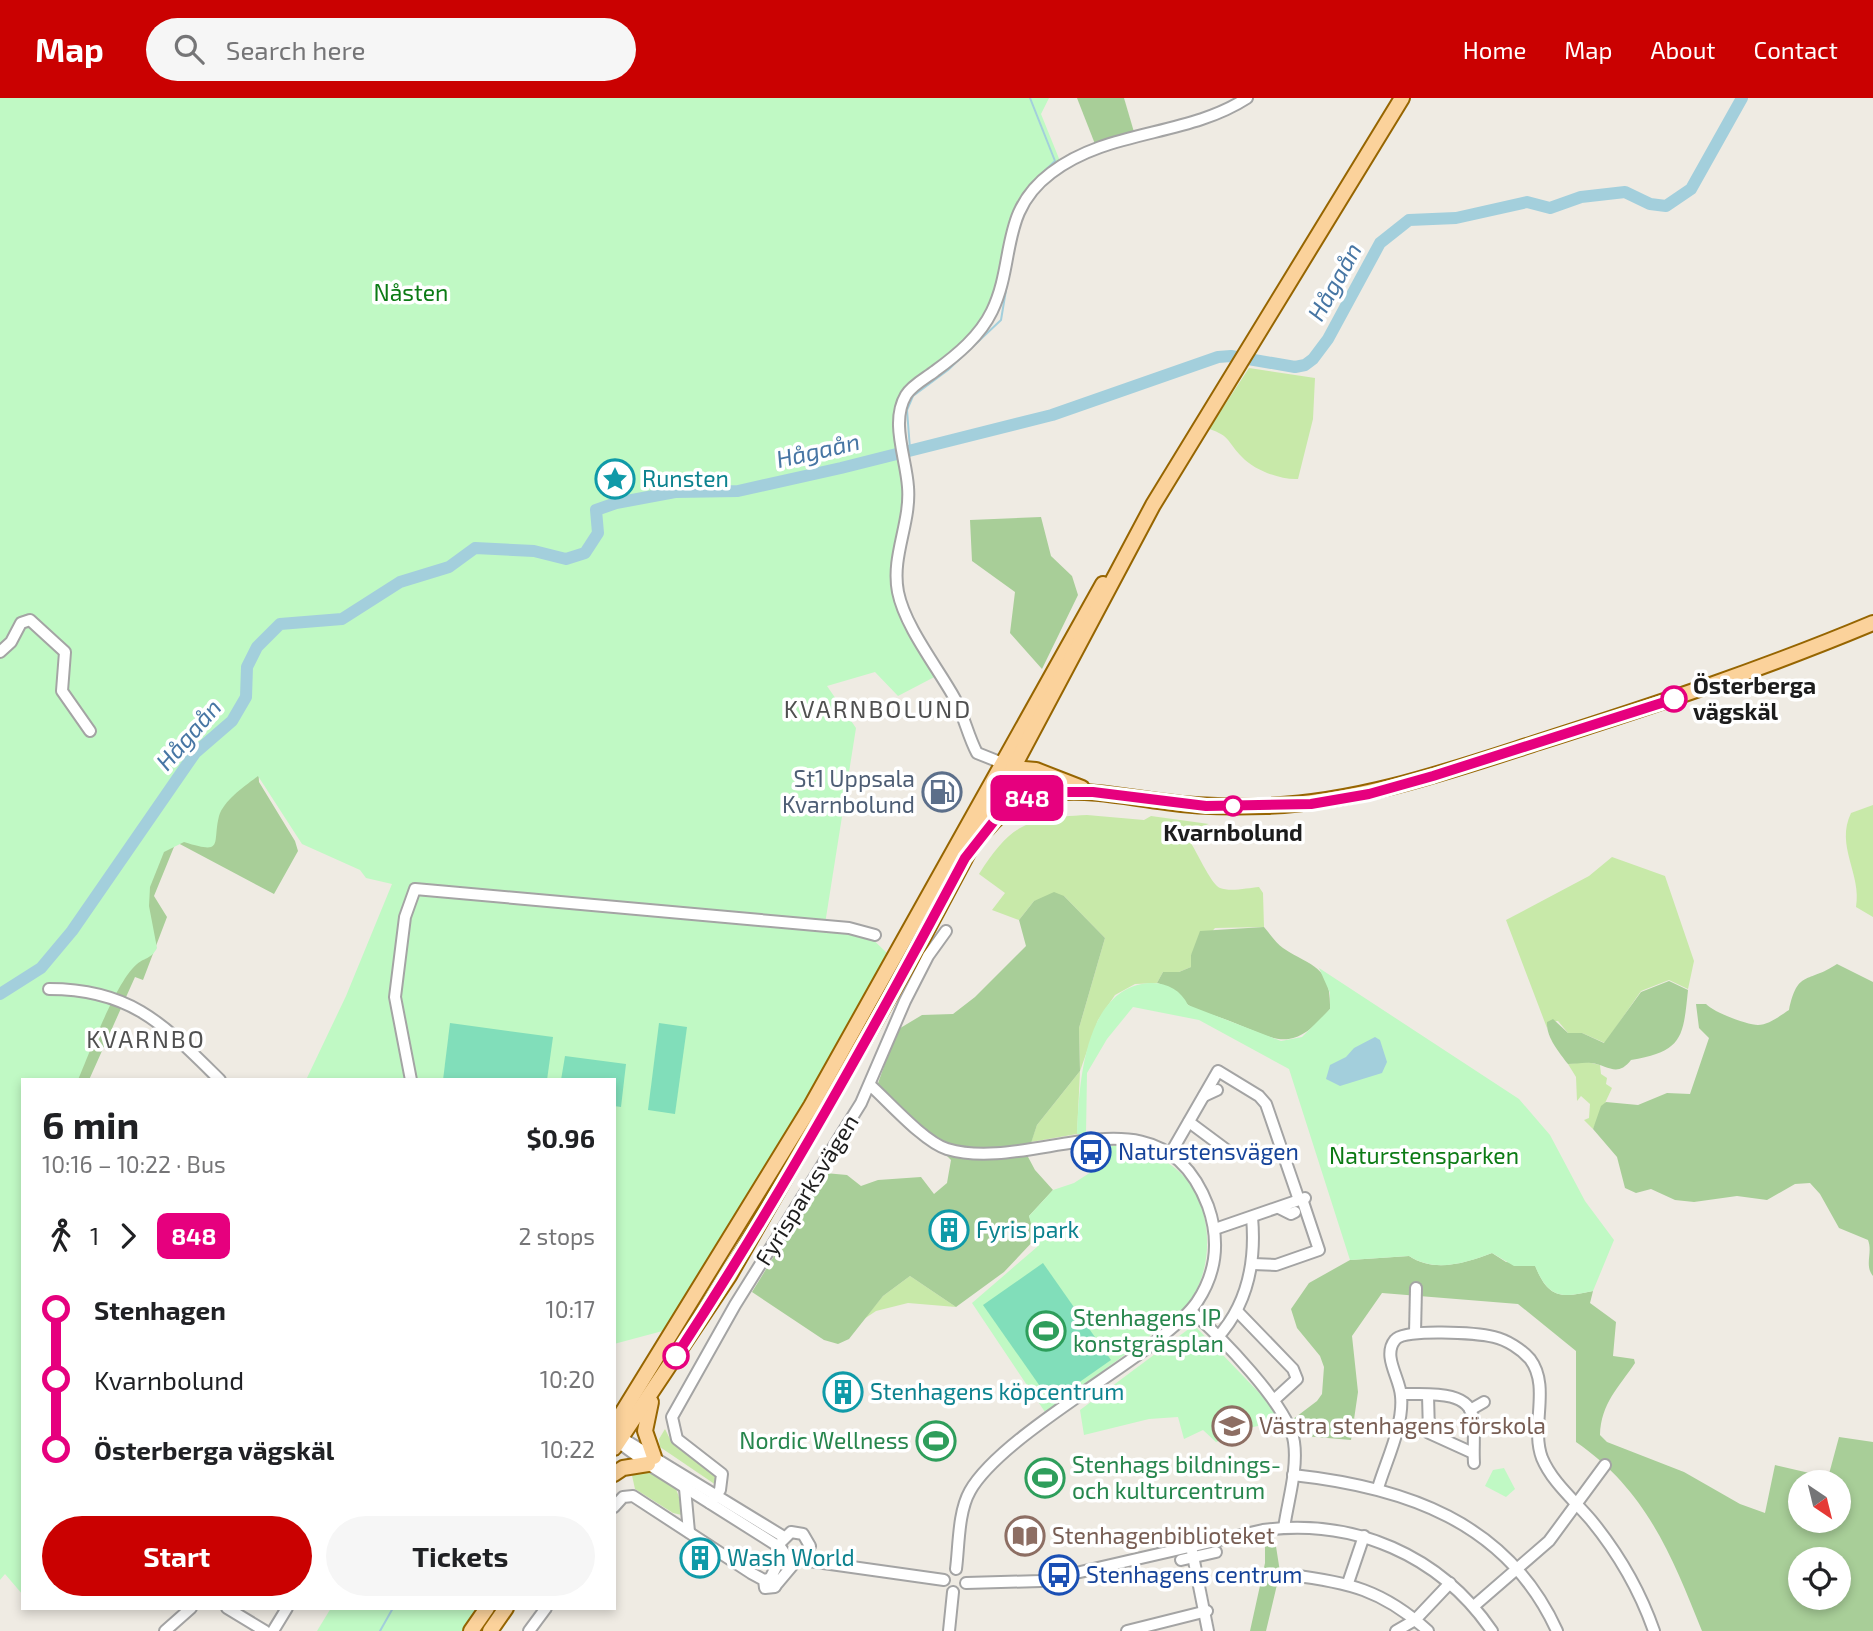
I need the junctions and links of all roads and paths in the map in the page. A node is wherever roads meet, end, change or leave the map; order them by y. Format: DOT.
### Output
graph roads {
  1 [pos="1247,98"];
  2 [pos="1402,98"];
  3 [pos="1128,548"];
  4 [pos="1873,623"];
  5 [pos="0,652"];
  6 [pos="90,731"];
  7 [pos="1027,746"];
  8 [pos="1008,766"];
  9 [pos="1036,770"];
  10 [pos="1062,792"];
  11 [pos="1093,792"];
  12 [pos="965,858"];
  13 [pos="946,931"];
  14 [pos="875,934"];
  15 [pos="49,989"];
  16 [pos="218,1078"];
  17 [pos="411,1078"];
  18 [pos="870,1085"];
  19 [pos="1217,1090"];
  20 [pos="1204,1096"];
  21 [pos="1189,1122"];
  22 [pos="1232,1154"];
  23 [pos="1169,1156"];
  24 [pos="1303,1199"];
  25 [pos="1279,1208"];
  26 [pos="1295,1212"];
  27 [pos="1252,1217"];
  28 [pos="1214,1229"];
  29 [pos="1253,1264"];
  30 [pos="1416,1288"];
  31 [pos="1191,1311"];
  32 [pos="1237,1311"];
  33 [pos="1415,1333"];
  34 [pos="1217,1338"];
  35 [pos="655,1388"];
  36 [pos="1401,1394"];
  37 [pos="1428,1395"];
  38 [pos="1274,1400"];
  39 [pos="1484,1402"];
  40 [pos="1470,1410"];
  41 [pos="1429,1433"];
  42 [pos="616,1437"];
  43 [pos="1418,1441"];
  44 [pos="651,1461"];
  45 [pos="1605,1465"];
  46 [pos="616,1473"];
  47 [pos="1293,1475"];
  48 [pos="685,1488"];
  49 [pos="1378,1488"];
  50 [pos="713,1500"];
  51 [pos="616,1505"];
  52 [pos="1577,1505"];
  53 [pos="1284,1528"];
  54 [pos="689,1532"];
  55 [pos="1364,1536"];
  56 [pos="783,1546"];
  57 [pos="810,1546"];
  58 [pos="1193,1552"];
  59 [pos="1216,1552"];
  60 [pos="799,1559"];
  61 [pos="1181,1560"];
  62 [pos="840,1563"];
  63 [pos="956,1569"];
  64 [pos="1518,1570"];
  65 [pos="1290,1575"];
  66 [pos="944,1580"];
  67 [pos="770,1581"];
  68 [pos="966,1583"];
  69 [pos="1348,1583"];
  70 [pos="1450,1583"];
  71 [pos="953,1592"];
  72 [pos="1474,1606"];
  73 [pos="189,1610"];
  74 [pos="230,1610"];
  75 [pos="285,1610"];
  76 [pos="487,1610"];
  77 [pos="505,1610"];
  78 [pos="545,1610"];
  79 [pos="1207,1611"];
  80 [pos="1415,1620"];
  81 [pos="165,1631"];
  82 [pos="265,1631"];
  83 [pos="273,1631"];
  84 [pos="471,1631"];
  85 [pos="490,1631"];
  86 [pos="529,1631"];
  87 [pos="949,1631"];
  88 [pos="1127,1631"];
  89 [pos="1208,1631"];
  90 [pos="1396,1631"];
  91 [pos="1429,1631"];
  92 [pos="1492,1631"];
  93 [pos="1557,1631"];
  94 [pos="1654,1631"];
  1 -- 8 [label="street"];
  2 -- 3 [label="main road"];
  3 -- 7 [label="main road"];
  3 -- 8 [label="main road"];
  4 -- 11 [label="main road"];
  5 -- 6 [label="street"];
  7 -- 8 [label="main road"];
  7 -- 9 [label="main road"];
  8 -- 9 [label="main road"];
  8 -- 10 [label="main road"];
  8 -- 12 [label="main road"];
  8 -- 42 [label="main road"];
  9 -- 11 [label="main road"];
  10 -- 11 [label="main road"];
  10 -- 12 [label="main road"];
  12 -- 35 [label="main road"];
  13 -- 18 [label="street, Fyrisparksvägen"];
  14 -- 17 [label="street"];
  15 -- 16 [label="street"];
  18 -- 23 [label="street"];
  18 -- 50 [label="street, Fyrisparksvägen"];
  19 -- 20 [label="street"];
  20 -- 21 [label="street"];
  20 -- 24 [label="street"];
  21 -- 22 [label="street"];
  21 -- 23 [label="street"];
  23 -- 28 [label="street"];
  24 -- 25 [label="street"];
  24 -- 29 [label="street"];
  25 -- 26 [label="street"];
  25 -- 27 [label="street"];
  27 -- 28 [label="street"];
  27 -- 29 [label="street"];
  28 -- 31 [label="street"];
  29 -- 32 [label="street"];
  30 -- 33 [label="street"];
  31 -- 34 [label="street"];
  31 -- 63 [label="street"];
  32 -- 34 [label="street"];
  32 -- 38 [label="street"];
  33 -- 36 [label="street"];
  33 -- 52 [label="street"];
  34 -- 38 [label="street"];
  35 -- 42 [label="main road"];
  35 -- 44 [label="main road"];
  36 -- 37 [label="street"];
  36 -- 49 [label="street"];
  37 -- 40 [label="street"];
  37 -- 41 [label="street"];
  38 -- 47 [label="street"];
  39 -- 40 [label="street"];
  40 -- 41 [label="street"];
  41 -- 43 [label="street"];
  42 -- 44 [label="street"];
  44 -- 46 [label="main road"];
  44 -- 48 [label="street"];
  44 -- 50 [label="street"];
  45 -- 52 [label="street"];
  47 -- 49 [label="street"];
  47 -- 53 [label="street"];
  48 -- 50 [label="street"];
  48 -- 54 [label="street"];
  49 -- 64 [label="street"];
  50 -- 56 [label="street"];
  51 -- 54 [label="street"];
  52 -- 64 [label="street"];
  52 -- 94 [label="street"];
  53 -- 55 [label="street"];
  53 -- 58 [label="street"];
  54 -- 67 [label="street"];
  55 -- 69 [label="street"];
  55 -- 70 [label="street"];
  56 -- 57 [label="street"];
  56 -- 60 [label="street"];
  56 -- 67 [label="street"];
  57 -- 60 [label="street"];
  57 -- 62 [label="street"];
  58 -- 59 [label="street"];
  58 -- 61 [label="street"];
  58 -- 68 [label="street"];
  58 -- 79 [label="street"];
  60 -- 62 [label="street"];
  60 -- 67 [label="street"];
  62 -- 66 [label="street"];
  63 -- 66 [label="street"];
  63 -- 68 [label="street"];
  64 -- 72 [label="street"];
  64 -- 93 [label="street"];
  65 -- 69 [label="street"];
  66 -- 71 [label="street"];
  68 -- 71 [label="street"];
  69 -- 80 [label="street"];
  70 -- 72 [label="street"];
  70 -- 80 [label="street"];
  71 -- 87 [label="street"];
  72 -- 92 [label="street"];
  73 -- 81 [label="street"];
  74 -- 82 [label="street"];
  75 -- 83 [label="street"];
  76 -- 84 [label="main road"];
  77 -- 85 [label="main road"];
  78 -- 86 [label="street"];
  79 -- 88 [label="street"];
  79 -- 89 [label="street"];
  80 -- 90 [label="street"];
  80 -- 91 [label="street"];
}
